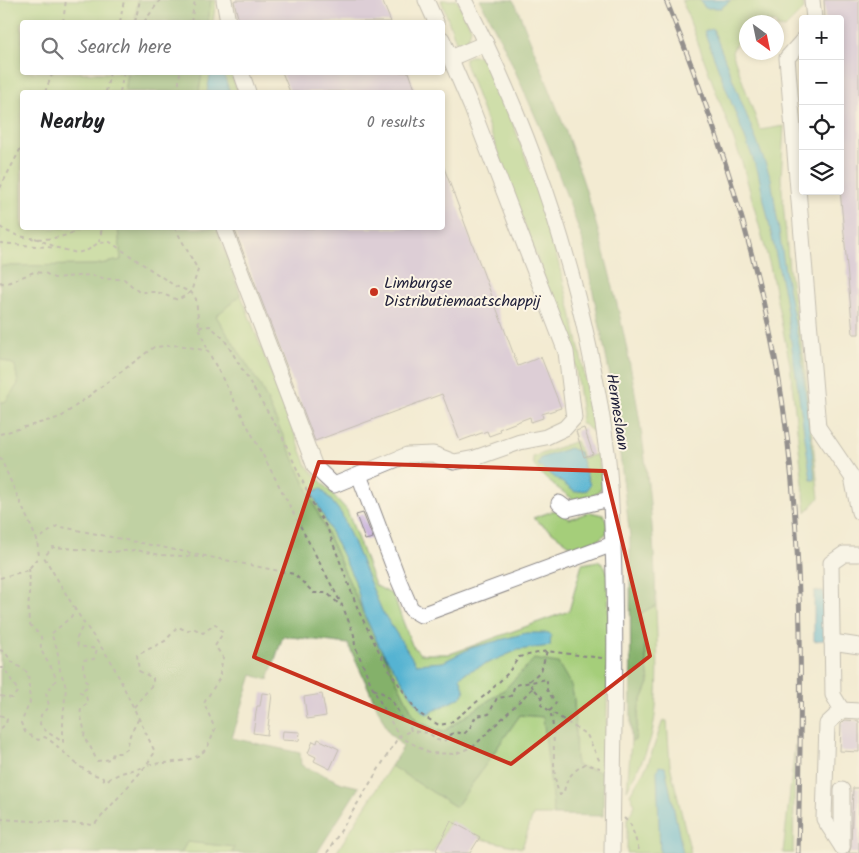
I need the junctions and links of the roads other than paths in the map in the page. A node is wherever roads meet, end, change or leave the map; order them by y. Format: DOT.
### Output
graph roads {
  1 [pos="224,0"];
  2 [pos="426,0"];
  3 [pos="464,0"];
  4 [pos="812,0"];
  5 [pos="814,15"];
  6 [pos="228,20"];
  7 [pos="435,20"];
  8 [pos="486,43"];
  9 [pos="799,44"];
  10 [pos="445,45"];
  11 [pos="451,58"];
  12 [pos="242,75"];
  13 [pos="247,90"];
  14 [pos="225,230"];
  15 [pos="359,475"];
  16 [pos="610,499"];
  17 [pos="559,503"];
  18 [pos="859,512"];
  19 [pos="613,544"];
  20 [pos="859,554"];
  21 [pos="832,642"];
  22 [pos="859,646"];
  23 [pos="842,710"];
  24 [pos="859,711"];
  25 [pos="842,790"];
  26 [pos="842,850"];
  27 [pos="612,853"];
  1 -- 6 [label="street"];
  2 -- 7 [label="street"];
  3 -- 8 [label="street, Hermeslaan"];
  4 -- 5 [label="street"];
  8 -- 11 [label="street"];
  8 -- 16 [label="street, Hermeslaan"];
  9 -- 18 [label="street"];
  10 -- 11 [label="street"];
  11 -- 15 [label="street"];
  12 -- 13 [label="street"];
  14 -- 15 [label="street"];
  15 -- 19 [label="street"];
  16 -- 17 [label="street"];
  16 -- 19 [label="street, Hermeslaan"];
  19 -- 27 [label="street, Hermeslaan"];
  20 -- 21 [label="street"];
  21 -- 22 [label="street"];
  21 -- 23 [label="street"];
  23 -- 24 [label="street"];
  23 -- 26 [label="street"];
  25 -- 26 [label="street"];
}
